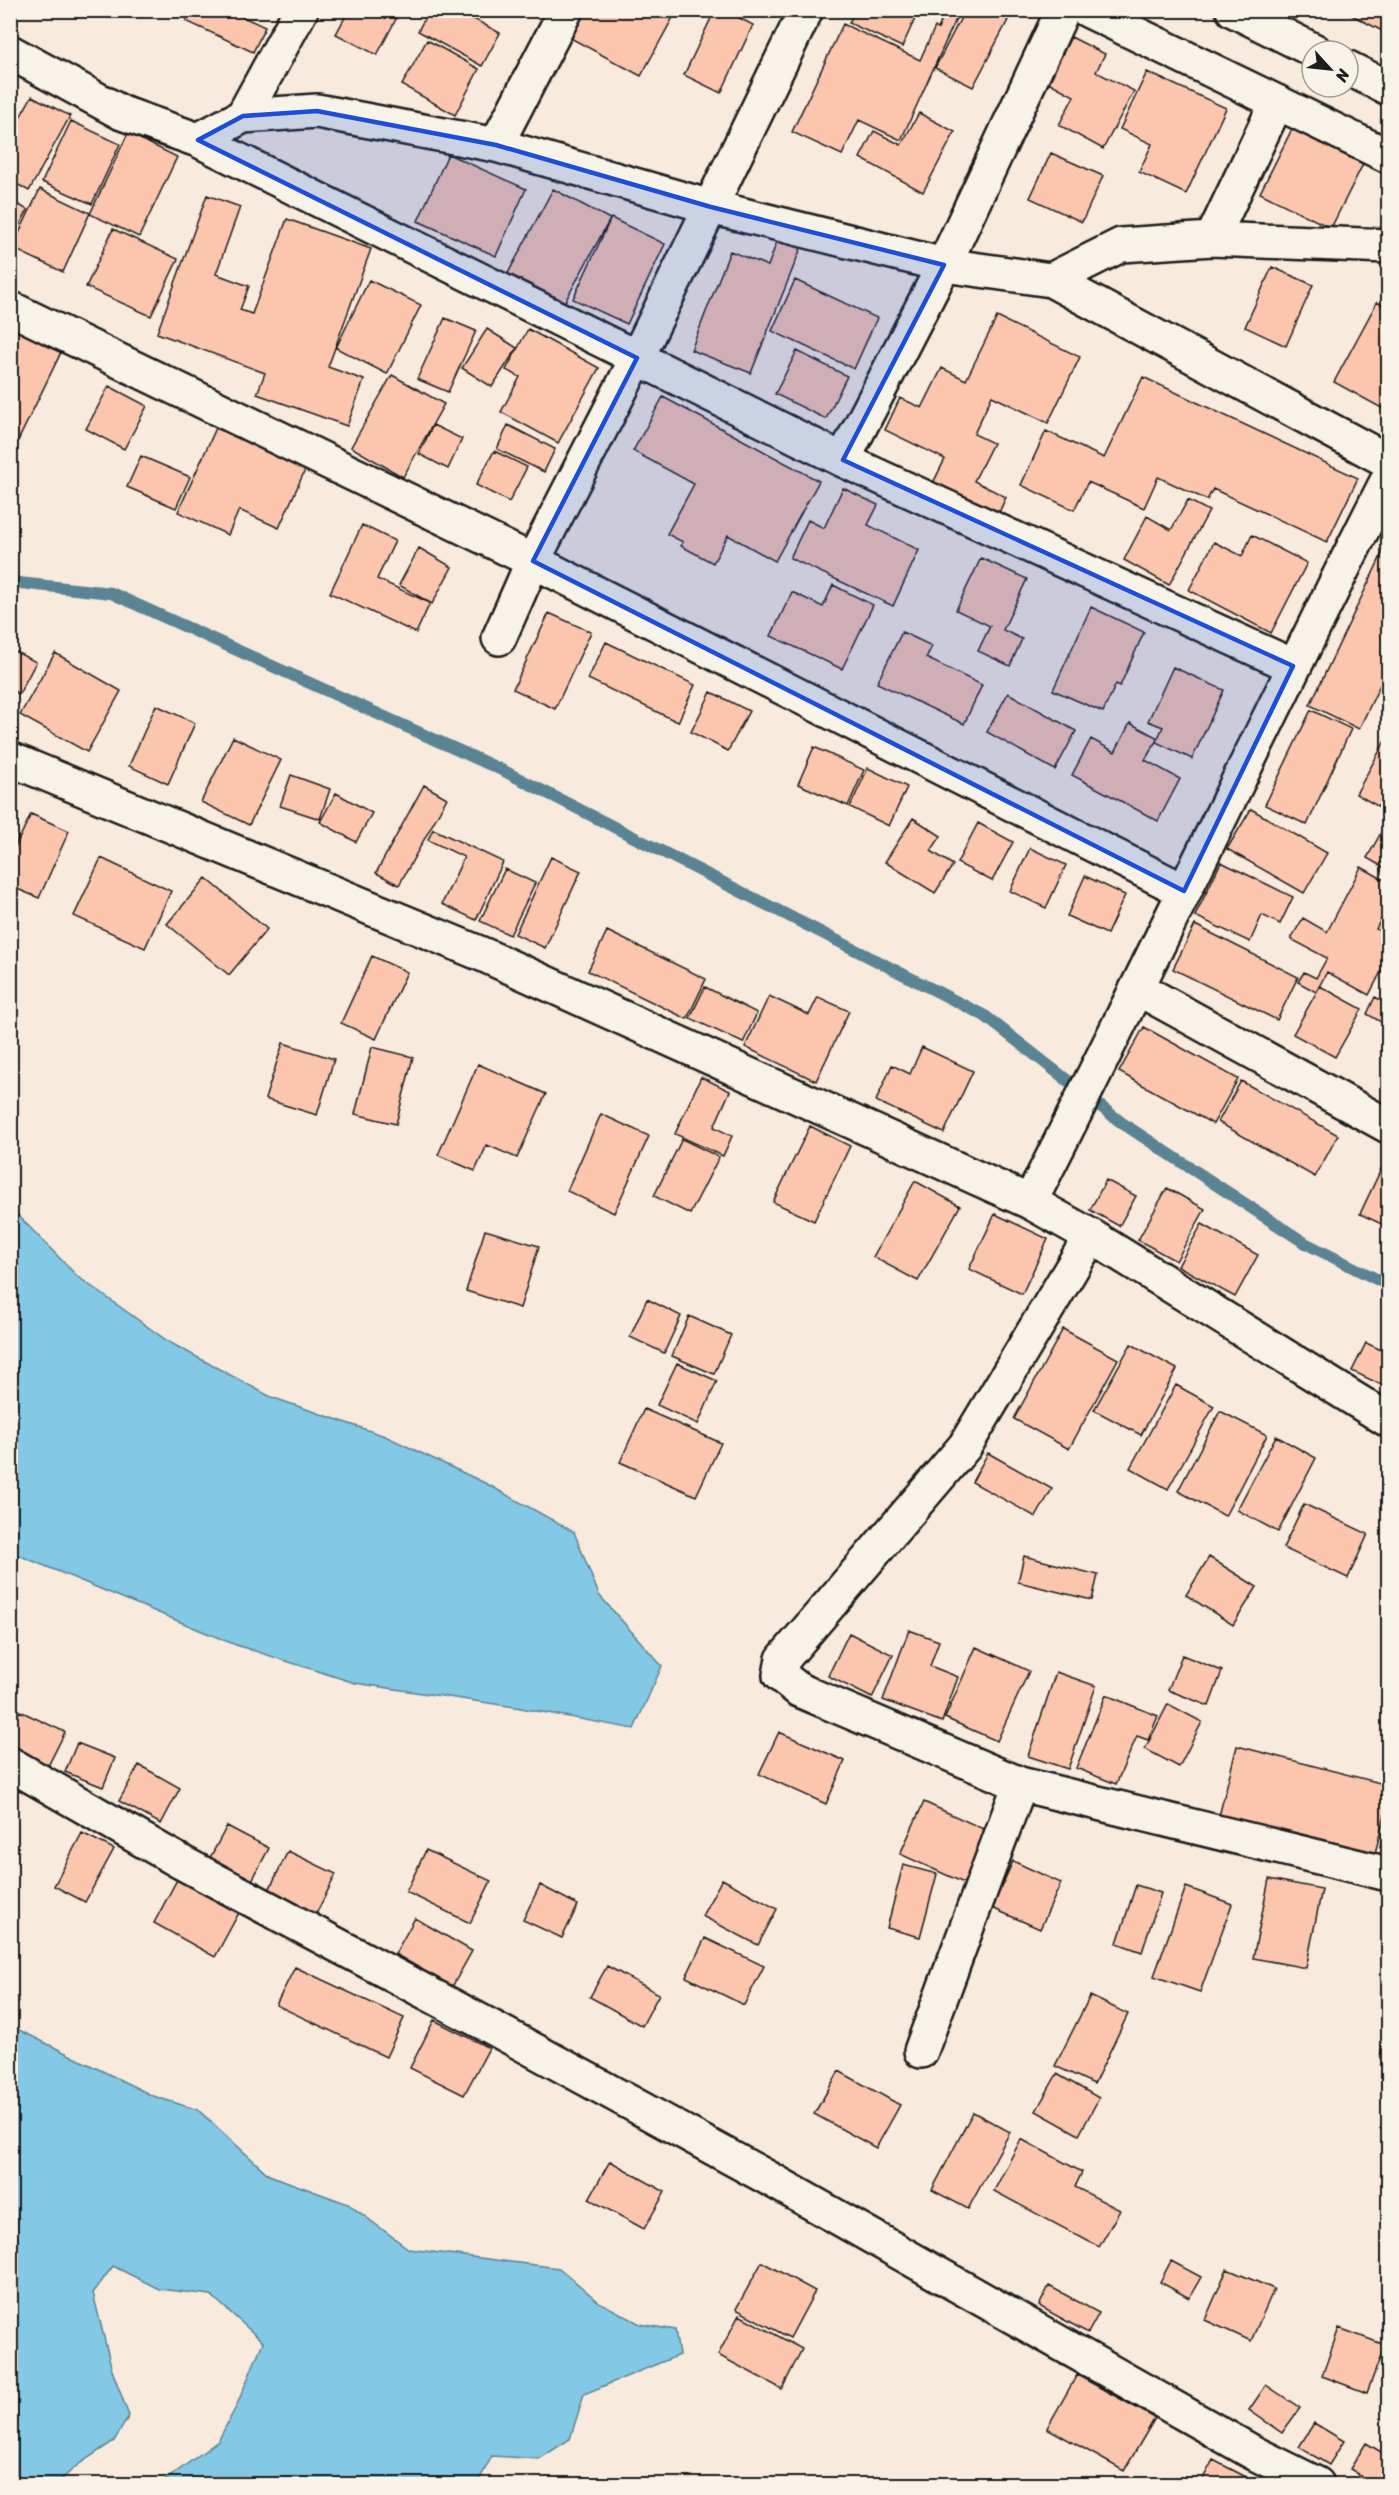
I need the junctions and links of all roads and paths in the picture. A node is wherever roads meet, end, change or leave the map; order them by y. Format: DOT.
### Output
graph roads {
  1 [pos="301,10"];
  2 [pos="566,10"];
  3 [pos="806,10"];
  4 [pos="1063,10"];
  5 [pos="1087,10"];
  6 [pos="1233,10"];
  7 [pos="1300,44"];
  8 [pos="10,52"];
  9 [pos="1360,74"];
  10 [pos="1389,88"];
  11 [pos="1277,102"];
  12 [pos="243,116"];
  13 [pos="198,140"];
  14 [pos="496,145"];
  15 [pos="1389,156"];
  16 [pos="711,207"];
  17 [pos="1212,239"];
  18 [pos="1389,246"];
  19 [pos="944,266"];
  20 [pos="1051,280"];
  21 [pos="10,308"];
  22 [pos="637,358"];
  23 [pos="843,460"];
  24 [pos="1389,461"];
  25 [pos="1389,480"];
  26 [pos="533,561"];
  27 [pos="499,638"];
  28 [pos="1293,666"];
  29 [pos="10,759"];
  30 [pos="1185,891"];
  31 [pos="1137,988"];
  32 [pos="1389,1126"];
  33 [pos="1030,1202"];
  34 [pos="1092,1236"];
  35 [pos="1389,1420"];
  36 [pos="10,1764"];
  37 [pos="1020,1784"];
  38 [pos="1389,1874"];
  39 [pos="921,2051"];
  40 [pos="1317,2484"];
  1 -- 12 [label="street"];
  2 -- 14 [label="street"];
  3 -- 16 [label="street"];
  4 -- 19 [label="street"];
  5 -- 11 [label="street"];
  6 -- 7 [label="street"];
  8 -- 13 [label="street"];
  9 -- 10 [label="street"];
  11 -- 15 [label="street"];
  11 -- 17 [label="street"];
  12 -- 13 [label="street"];
  12 -- 14 [label="street"];
  13 -- 22 [label="street"];
  14 -- 16 [label="street"];
  16 -- 19 [label="street"];
  16 -- 22 [label="street"];
  17 -- 18 [label="street"];
  17 -- 20 [label="street"];
  19 -- 20 [label="street"];
  19 -- 23 [label="street"];
  20 -- 24 [label="street"];
  21 -- 26 [label="street"];
  22 -- 23 [label="street"];
  22 -- 26 [label="street"];
  23 -- 28 [label="street"];
  25 -- 28 [label="street"];
  26 -- 27 [label="street"];
  26 -- 30 [label="street"];
  28 -- 30 [label="street"];
  29 -- 33 [label="street"];
  30 -- 31 [label="street"];
  31 -- 32 [label="street"];
  31 -- 33 [label="street"];
  33 -- 34 [label="street"];
  34 -- 35 [label="street"];
  34 -- 37 [label="street"];
  36 -- 40 [label="street"];
  37 -- 38 [label="street"];
  37 -- 39 [label="street"];
}
